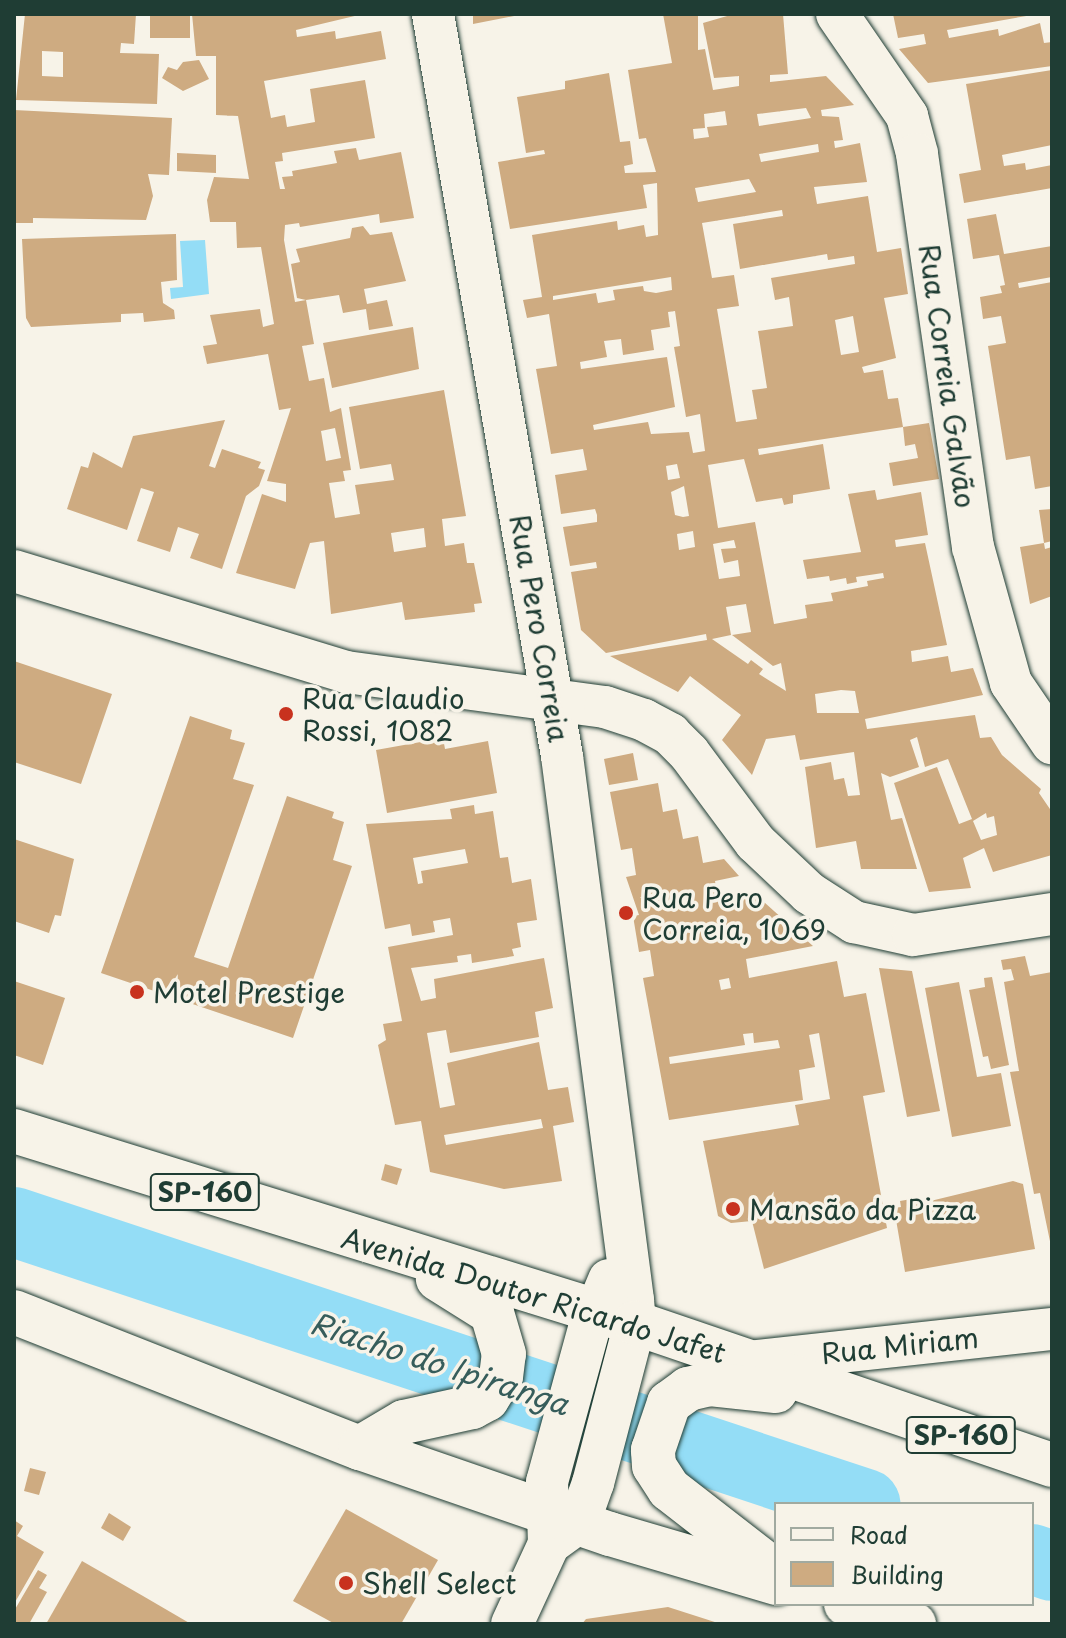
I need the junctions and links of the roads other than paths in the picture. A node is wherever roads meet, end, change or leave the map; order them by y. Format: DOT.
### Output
graph roads {
  1 [pos="433,14"];
  2 [pos="837,14"];
  3 [pos="14,571"];
  4 [pos="553,701"];
  5 [pos="1052,743"];
  6 [pos="1052,914"];
  7 [pos="14,1131"];
  8 [pos="395,1253"];
  9 [pos="14,1312"];
  10 [pos="613,1323"];
  11 [pos="1052,1329"];
  12 [pos="747,1362"];
  13 [pos="870,1405"];
  14 [pos="360,1448"];
  15 [pos="1052,1465"];
  16 [pos="563,1509"];
  17 [pos="774,1570"];
  18 [pos="774,1582"];
  19 [pos="853,1606"];
  20 [pos="512,1624"];
  21 [pos="914,1624"];
  1 -- 4 [label="street, Rua Pero Correia"];
  2 -- 5 [label="street, Rua Correia Galvão"];
  3 -- 4 [label="street"];
  4 -- 6 [label="street"];
  4 -- 10 [label="street, Rua Pero Correia"];
  7 -- 8 [label="main road, Avenida Doutor Ricardo Jafet / SP-160"];
  8 -- 10 [label="main road, Avenida Doutor Ricardo Jafet / SP-160"];
  8 -- 14 [label="main road"];
  9 -- 14 [label="main road"];
  10 -- 12 [label="main road, Avenida Doutor Ricardo Jafet / SP-160"];
  10 -- 16 [label="street, Rua Pero Correia"];
  11 -- 12 [label="street, Rua Miriam"];
  12 -- 13 [label="main road, Avenida Doutor Ricardo Jafet / SP-160"];
  13 -- 15 [label="main road, Avenida Doutor Ricardo Jafet / SP-160"];
  13 -- 17 [label="main road"];
  14 -- 16 [label="main road"];
  16 -- 18 [label="main road"];
  16 -- 20 [label="street, Rua Pero Correia"];
  19 -- 21 [label="main road"];
}
